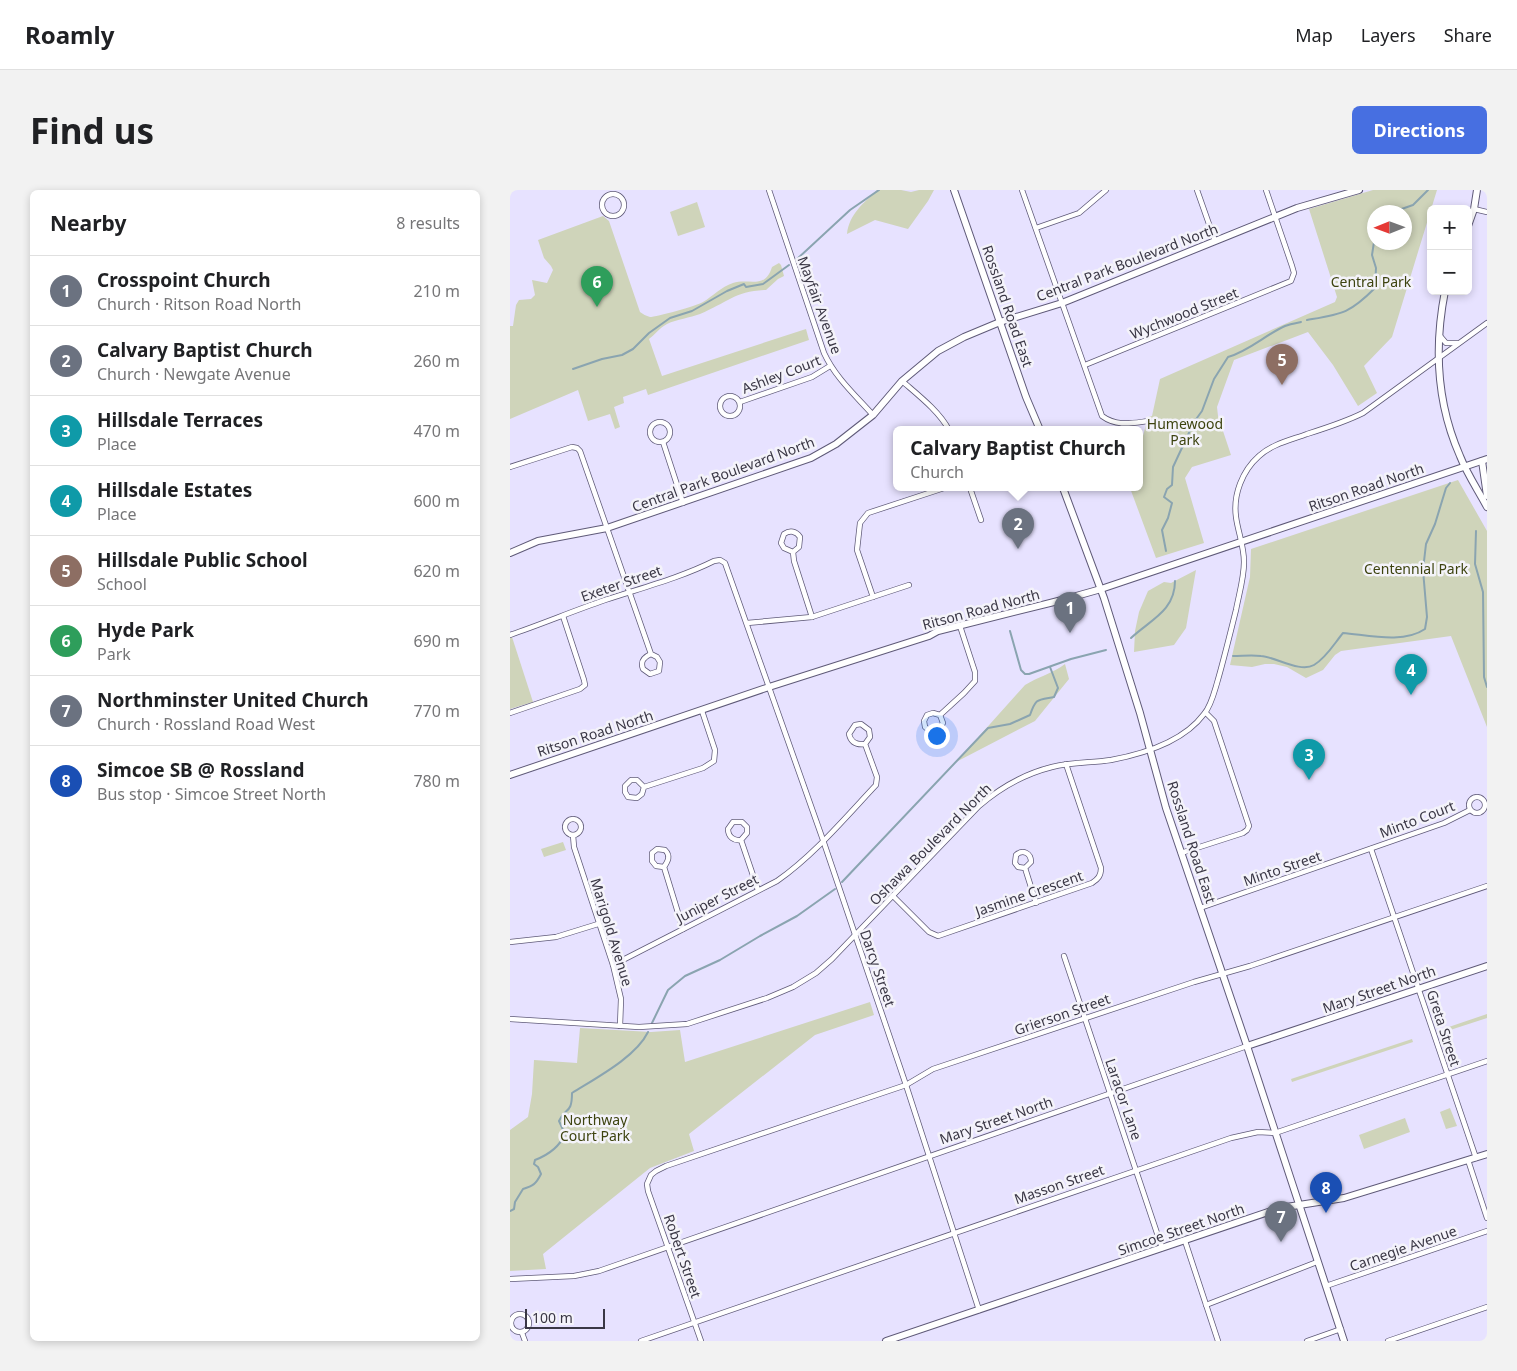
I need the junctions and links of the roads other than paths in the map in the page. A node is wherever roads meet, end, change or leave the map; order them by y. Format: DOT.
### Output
graph roads {
  1 [pos="769,190"];
  2 [pos="954,190"];
  3 [pos="1022,190"];
  4 [pos="1106,190"];
  5 [pos="1197,190"];
  6 [pos="1266,190"];
  7 [pos="1359,190"];
  8 [pos="1477,190"];
  9 [pos="620,192"];
  10 [pos="1474,209"];
  11 [pos="1487,212"];
  12 [pos="1472,215"];
  13 [pos="1276,217"];
  14 [pos="1036,228"];
  15 [pos="1215,241"];
  16 [pos="1444,295"];
  17 [pos="1062,303"];
  18 [pos="1000,322"];
  19 [pos="1487,323"];
  20 [pos="1438,332"];
  21 [pos="1460,343"];
  22 [pos="1438,359"];
  23 [pos="1085,364"];
  24 [pos="830,366"];
  25 [pos="902,382"];
  26 [pos="740,402"];
  27 [pos="873,415"];
  28 [pos="1149,421"];
  29 [pos="946,426"];
  30 [pos="1039,426"];
  31 [pos="663,442"];
  32 [pos="1484,460"];
  33 [pos="1465,466"];
  34 [pos="510,467"];
  35 [pos="935,491"];
  36 [pos="971,491"];
  37 [pos="1064,491"];
  38 [pos="1487,496"];
  39 [pos="683,503"];
  40 [pos="1487,507"];
  41 [pos="981,520"];
  42 [pos="607,528"];
  43 [pos="1241,542"];
  44 [pos="793,552"];
  45 [pos="510,553"];
  46 [pos="730,577"];
  47 [pos="908,585"];
  48 [pos="1101,589"];
  49 [pos="630,592"];
  50 [pos="873,597"];
  51 [pos="563,616"];
  52 [pos="812,617"];
  53 [pos="746,623"];
  54 [pos="960,626"];
  55 [pos="510,635"];
  56 [pos="651,654"];
  57 [pos="769,687"];
  58 [pos="702,711"];
  59 [pos="510,713"];
  60 [pos="1206,713"];
  61 [pos="940,715"];
  62 [pos="865,744"];
  63 [pos="1150,748"];
  64 [pos="1066,764"];
  65 [pos="510,775"];
  66 [pos="644,787"];
  67 [pos="1470,810"];
  68 [pos="573,835"];
  69 [pos="741,840"];
  70 [pos="823,840"];
  71 [pos="1371,849"];
  72 [pos="1181,853"];
  73 [pos="664,867"];
  74 [pos="1025,868"];
  75 [pos="1487,886"];
  76 [pos="758,890"];
  77 [pos="893,896"];
  78 [pos="1036,903"];
  79 [pos="1200,908"];
  80 [pos="1394,917"];
  81 [pos="598,924"];
  82 [pos="683,929"];
  83 [pos="855,935"];
  84 [pos="510,942"];
  85 [pos="1064,956"];
  86 [pos="613,965"];
  87 [pos="1487,966"];
  88 [pos="1222,974"];
  89 [pos="1419,989"];
  90 [pos="1084,1018"];
  91 [pos="510,1019"];
  92 [pos="620,1026"];
  93 [pos="1247,1046"];
  94 [pos="1487,1061"];
  95 [pos="1447,1074"];
  96 [pos="906,1085"];
  97 [pos="1110,1094"];
  98 [pos="1275,1132"];
  99 [pos="1487,1154"];
  100 [pos="930,1157"];
  101 [pos="1476,1158"];
  102 [pos="1468,1160"];
  103 [pos="1136,1169"];
  104 [pos="650,1177"];
  105 [pos="1299,1204"];
  106 [pos="1487,1218"];
  107 [pos="1487,1231"];
  108 [pos="955,1233"];
  109 [pos="1185,1240"];
  110 [pos="668,1246"];
  111 [pos="1162,1248"];
  112 [pos="1318,1262"];
  113 [pos="510,1279"];
  114 [pos="1326,1286"];
  115 [pos="1206,1304"];
  116 [pos="1487,1307"];
  117 [pos="979,1310"];
  118 [pos="694,1323"];
  119 [pos="1341,1330"];
  120 [pos="522,1333"];
  121 [pos="525,1341"];
  122 [pos="641,1341"];
  123 [pos="701,1341"];
  124 [pos="886,1341"];
  125 [pos="1218,1341"];
  126 [pos="1307,1341"];
  127 [pos="1344,1341"];
  128 [pos="1388,1341"];
  1 -- 24 [label="street, Mayfair Avenue"];
  2 -- 18 [label="main road, Rossland Road East"];
  3 -- 14 [label="street"];
  4 -- 14 [label="street"];
  5 -- 15 [label="street"];
  6 -- 13 [label="street"];
  7 -- 13 [label="main road, Central Park Boulevard North"];
  8 -- 10 [label="main road"];
  9 -- 9 [label="street"];
  10 -- 11 [label="street"];
  10 -- 12 [label="main road"];
  13 -- 15 [label="main road, Central Park Boulevard North"];
  13 -- 23 [label="street, Wychwood Street"];
  14 -- 17 [label="street"];
  15 -- 17 [label="main road, Central Park Boulevard North"];
  16 -- 20 [label="main road"];
  17 -- 18 [label="main road, Central Park Boulevard North"];
  17 -- 23 [label="street"];
  18 -- 25 [label="main road, Central Park Boulevard North"];
  18 -- 30 [label="main road, Rossland Road East"];
  19 -- 21 [label="street, Oshawa Boulevard North"];
  20 -- 21 [label="street"];
  20 -- 22 [label="main road"];
  21 -- 22 [label="street, Oshawa Boulevard North"];
  22 -- 33 [label="main road"];
  22 -- 43 [label="street, Oshawa Boulevard North"];
  23 -- 28 [label="street"];
  24 -- 26 [label="street, Ashley Court"];
  24 -- 27 [label="street, Mayfair Avenue"];
  25 -- 27 [label="main road, Central Park Boulevard North"];
  25 -- 29 [label="street"];
  26 -- 26 [label="street, Ashley Court"];
  27 -- 39 [label="main road, Central Park Boulevard North"];
  31 -- 31 [label="street"];
  31 -- 39 [label="street"];
  32 -- 33 [label="main road, Ritson Road North"];
  32 -- 38 [label="main road"];
  33 -- 40 [label="main road"];
  33 -- 43 [label="main road, Ritson Road North"];
  34 -- 42 [label="street"];
  35 -- 50 [label="street"];
  36 -- 41 [label="street"];
  37 -- 48 [label="main road, Rossland Road East"];
  39 -- 42 [label="main road, Central Park Boulevard North"];
  42 -- 45 [label="main road, Central Park Boulevard North"];
  42 -- 49 [label="street"];
  43 -- 48 [label="main road, Ritson Road North"];
  43 -- 60 [label="street, Oshawa Boulevard North"];
  44 -- 44 [label="street"];
  44 -- 52 [label="street"];
  46 -- 49 [label="street, Exeter Street"];
  46 -- 53 [label="street, Darcy Street"];
  47 -- 50 [label="street"];
  48 -- 54 [label="main road, Ritson Road North"];
  48 -- 63 [label="main road, Rossland Road East"];
  49 -- 51 [label="street, Exeter Street"];
  49 -- 56 [label="street"];
  50 -- 52 [label="street"];
  51 -- 55 [label="street, Exeter Street"];
  51 -- 59 [label="street"];
  52 -- 53 [label="street"];
  53 -- 57 [label="street, Darcy Street"];
  54 -- 57 [label="main road, Ritson Road North"];
  54 -- 61 [label="street"];
  56 -- 56 [label="street"];
  57 -- 58 [label="main road, Ritson Road North"];
  57 -- 70 [label="street, Darcy Street"];
  58 -- 65 [label="main road, Ritson Road North"];
  58 -- 66 [label="street"];
  60 -- 63 [label="street, Oshawa Boulevard North"];
  60 -- 72 [label="street"];
  61 -- 61 [label="street"];
  62 -- 62 [label="street"];
  62 -- 70 [label="street, Juniper Street"];
  63 -- 64 [label="street, Oshawa Boulevard North"];
  63 -- 72 [label="main road, Rossland Road East"];
  64 -- 77 [label="street, Oshawa Boulevard North"];
  64 -- 78 [label="street, Jasmine Crescent"];
  66 -- 66 [label="street"];
  67 -- 71 [label="street, Minto Court"];
  68 -- 81 [label="street, Marigold Avenue"];
  69 -- 69 [label="street"];
  69 -- 76 [label="street"];
  70 -- 76 [label="street, Juniper Street"];
  70 -- 83 [label="street, Darcy Street"];
  71 -- 79 [label="street, Minto Street"];
  71 -- 80 [label="street, Greta Street"];
  72 -- 79 [label="main road, Rossland Road East"];
  73 -- 73 [label="street"];
  73 -- 82 [label="street"];
  74 -- 78 [label="street"];
  75 -- 80 [label="street, Grierson Street"];
  76 -- 82 [label="street, Juniper Street"];
  77 -- 78 [label="street, Jasmine Crescent"];
  77 -- 83 [label="street, Oshawa Boulevard North"];
  79 -- 88 [label="main road, Rossland Road East"];
  80 -- 88 [label="street, Grierson Street"];
  80 -- 89 [label="street, Greta Street"];
  81 -- 84 [label="street"];
  81 -- 86 [label="street, Marigold Avenue"];
  82 -- 86 [label="street, Juniper Street"];
  83 -- 92 [label="street, Oshawa Boulevard North"];
  83 -- 96 [label="street, Darcy Street"];
  85 -- 90 [label="street, Laracor Lane"];
  86 -- 92 [label="street, Marigold Avenue"];
  87 -- 89 [label="main road, Mary Street North"];
  88 -- 90 [label="street, Grierson Street"];
  88 -- 93 [label="main road, Rossland Road East"];
  89 -- 93 [label="main road, Mary Street North"];
  89 -- 95 [label="street, Greta Street"];
  90 -- 96 [label="street, Grierson Street"];
  90 -- 97 [label="street, Laracor Lane"];
  91 -- 92 [label="street, Oshawa Boulevard North"];
  93 -- 97 [label="street, Mary Street North"];
  93 -- 98 [label="main road, Rossland Road East"];
  94 -- 95 [label="street, Masson Street"];
  95 -- 98 [label="street, Masson Street"];
  95 -- 101 [label="street, Greta Street"];
  96 -- 100 [label="street, Darcy Street"];
  96 -- 104 [label="street, Grierson Street"];
  97 -- 100 [label="street, Mary Street North"];
  97 -- 103 [label="street, Laracor Lane"];
  98 -- 103 [label="street, Masson Street"];
  98 -- 105 [label="main road, Rossland Road East"];
  99 -- 101 [label="main road, Simcoe Street North"];
  100 -- 108 [label="street, Darcy Street"];
  100 -- 110 [label="street, Mary Street North"];
  101 -- 102 [label="main road, Simcoe Street North"];
  102 -- 105 [label="main road, Simcoe Street North"];
  102 -- 106 [label="street"];
  103 -- 108 [label="street, Masson Street"];
  103 -- 111 [label="street, Laracor Lane"];
  104 -- 110 [label="street, Robert Street"];
  105 -- 109 [label="main road, Simcoe Street North"];
  105 -- 112 [label="main road, Rossland Road East"];
  107 -- 114 [label="street, Carnegie Avenue"];
  108 -- 117 [label="street, Darcy Street"];
  108 -- 118 [label="street, Masson Street"];
  109 -- 111 [label="main road, Simcoe Street North"];
  109 -- 115 [label="street"];
  110 -- 113 [label="street, Mary Street North"];
  110 -- 118 [label="street, Robert Street"];
  111 -- 117 [label="main road, Simcoe Street North"];
  112 -- 114 [label="main road, Rossland Road East"];
  112 -- 115 [label="street"];
  114 -- 119 [label="main road, Rossland Road East"];
  115 -- 125 [label="street"];
  116 -- 128 [label="street"];
  117 -- 124 [label="main road, Simcoe Street North"];
  118 -- 122 [label="street, Masson Street"];
  118 -- 123 [label="street, Robert Street"];
  119 -- 126 [label="street"];
  119 -- 127 [label="main road, Rossland Road East"];
  120 -- 120 [label="street"];
  120 -- 121 [label="street"];
}
